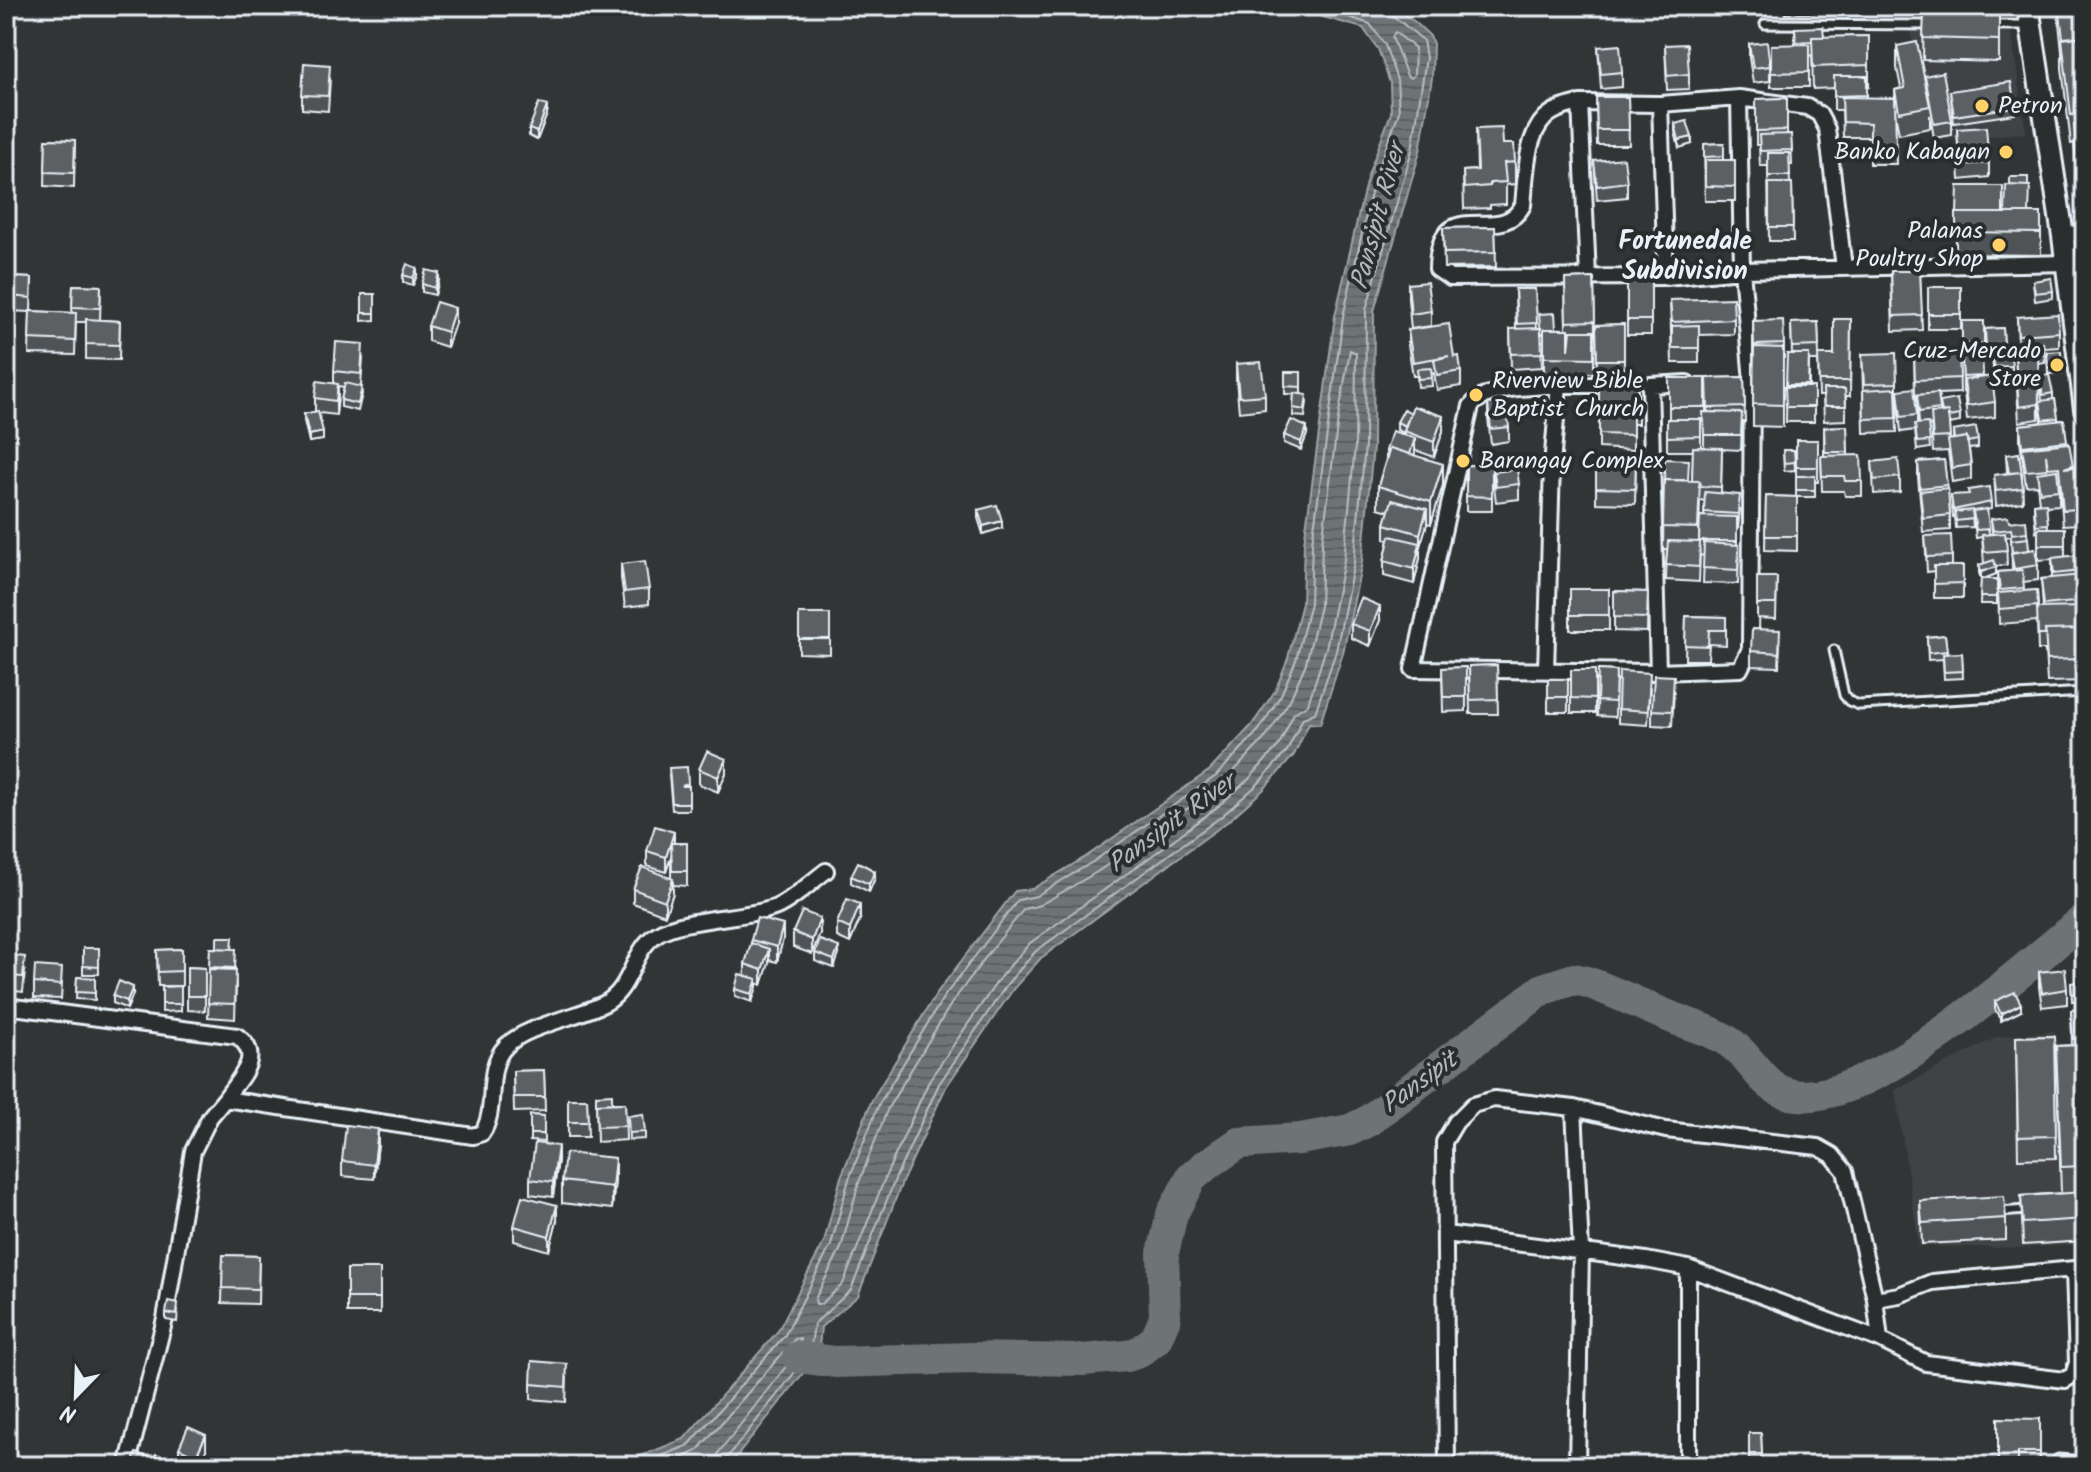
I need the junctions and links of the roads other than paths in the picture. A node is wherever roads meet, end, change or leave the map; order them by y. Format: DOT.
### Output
graph roads {
  1 [pos="2029,16"];
  2 [pos="1765,24"];
  3 [pos="1937,25"];
  4 [pos="1984,25"];
  5 [pos="1739,98"];
  6 [pos="1580,103"];
  7 [pos="1660,104"];
  8 [pos="2085,231"];
  9 [pos="2063,236"];
  10 [pos="2067,263"];
  11 [pos="1844,268"];
  12 [pos="1742,270"];
  13 [pos="1588,276"];
  14 [pos="1666,277"];
  15 [pos="1708,382"];
  16 [pos="1559,385"];
  17 [pos="1650,385"];
  18 [pos="2085,409"];
  19 [pos="1834,650"];
  20 [pos="1546,671"];
  21 [pos="1658,672"];
  22 [pos="2085,692"];
  23 [pos="826,871"];
  24 [pos="6,1006"];
  25 [pos="225,1099"];
  26 [pos="1574,1108"];
  27 [pos="2038,1210"];
  28 [pos="1990,1212"];
  29 [pos="1446,1234"];
  30 [pos="1581,1251"];
  31 [pos="1688,1268"];
  32 [pos="2079,1269"];
  33 [pos="1875,1299"];
  34 [pos="1880,1340"];
  35 [pos="2085,1461"];
  36 [pos="127,1466"];
  37 [pos="1447,1466"];
  38 [pos="1577,1466"];
  39 [pos="1688,1466"];
  40 [pos="2058,1466"];
  1 -- 4 [label="lane"];
  1 -- 9 [label="main road"];
  2 -- 3 [label="lane"];
  5 -- 7 [label="street"];
  5 -- 11 [label="street"];
  5 -- 12 [label="street"];
  6 -- 7 [label="street"];
  6 -- 13 [label="street"];
  6 -- 13 [label="street"];
  7 -- 14 [label="street"];
  8 -- 9 [label="street"];
  9 -- 10 [label="main road"];
  10 -- 11 [label="street"];
  10 -- 18 [label="main road"];
  11 -- 12 [label="street"];
  12 -- 14 [label="street"];
  12 -- 21 [label="street"];
  13 -- 14 [label="street"];
  15 -- 17 [label="street"];
  16 -- 17 [label="street"];
  16 -- 20 [label="street"];
  16 -- 20 [label="street"];
  17 -- 21 [label="street"];
  19 -- 22 [label="lane"];
  20 -- 21 [label="street"];
  23 -- 25 [label="street"];
  24 -- 25 [label="street"];
  25 -- 36 [label="street"];
  26 -- 29 [label="street"];
  26 -- 30 [label="street"];
  26 -- 33 [label="street"];
  27 -- 28 [label="lane"];
  29 -- 30 [label="street"];
  29 -- 37 [label="street"];
  30 -- 31 [label="street"];
  30 -- 38 [label="street"];
  31 -- 34 [label="street"];
  31 -- 39 [label="street"];
  32 -- 33 [label="street"];
  32 -- 34 [label="street"];
  33 -- 34 [label="street"];
  35 -- 40 [label="lane"];
}
